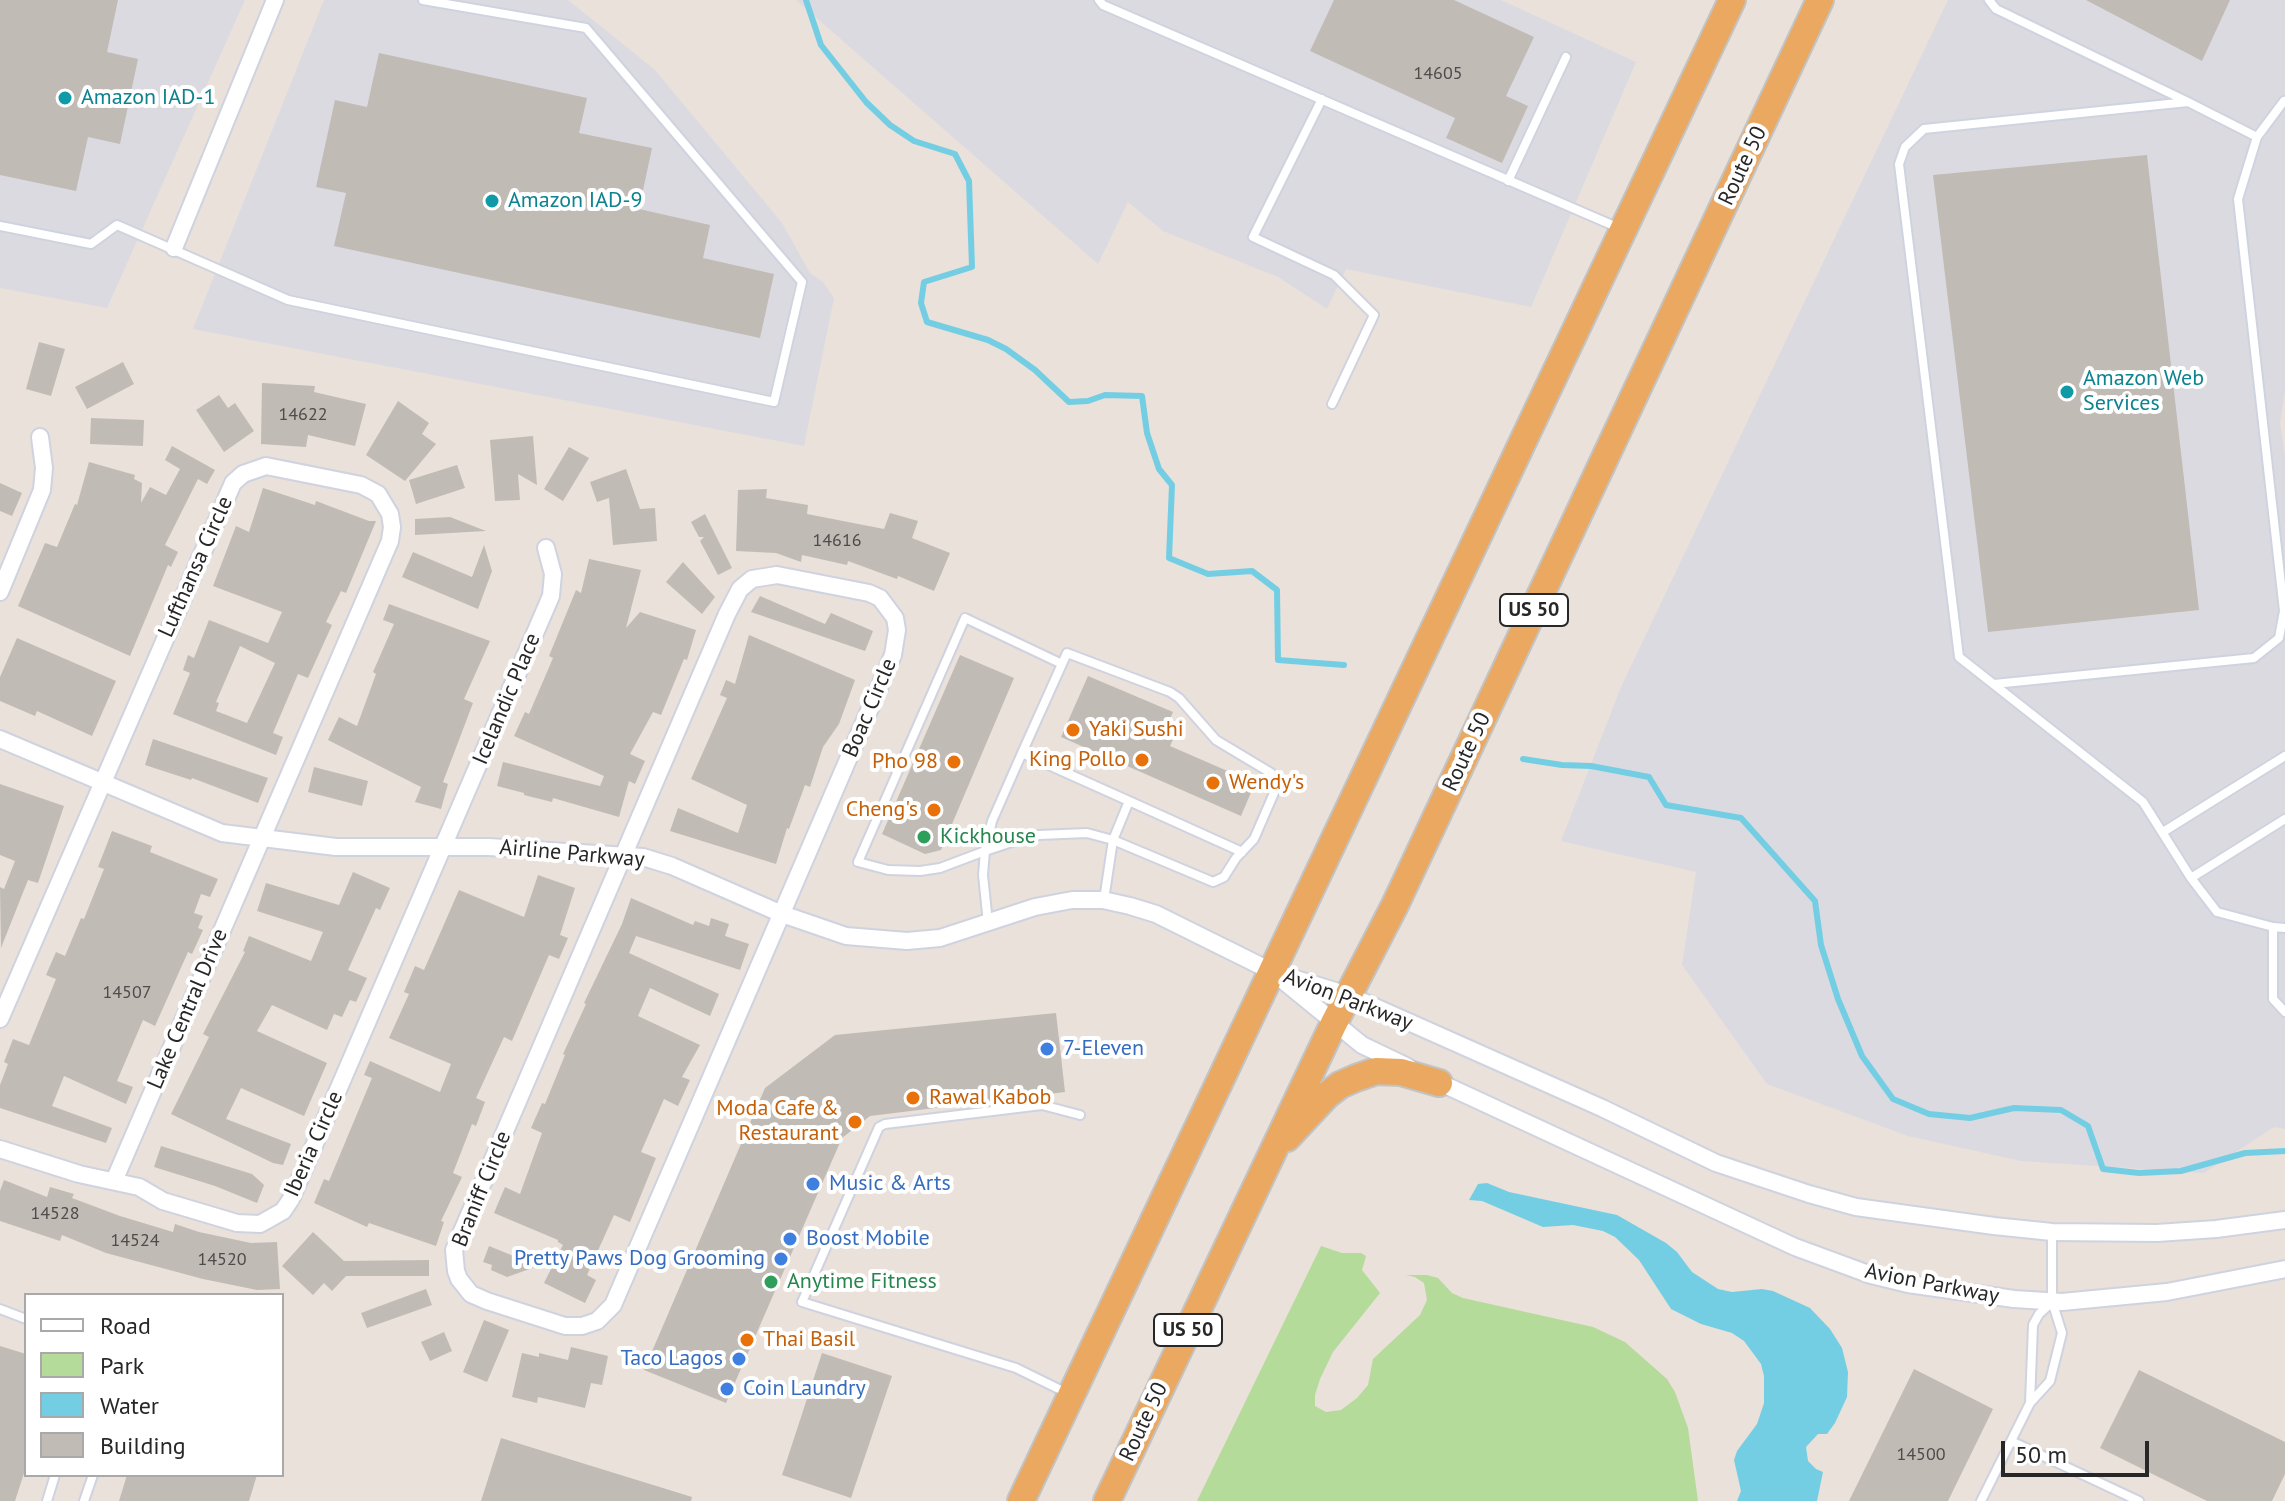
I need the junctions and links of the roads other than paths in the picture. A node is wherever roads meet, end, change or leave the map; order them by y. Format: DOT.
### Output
graph roads {
  1 [pos="275,0"];
  2 [pos="423,0"];
  3 [pos="1099,0"];
  4 [pos="1732,0"];
  5 [pos="1820,0"];
  6 [pos="1989,0"];
  7 [pos="1566,57"];
  8 [pos="1322,99"];
  9 [pos="2285,100"];
  10 [pos="2188,102"];
  11 [pos="2257,137"];
  12 [pos="1508,181"];
  13 [pos="0,226"];
  14 [pos="1624,230"];
  15 [pos="174,248"];
  16 [pos="1332,404"];
  17 [pos="40,437"];
  18 [pos="546,548"];
  19 [pos="0,592"];
  20 [pos="1062,664"];
  21 [pos="1994,684"];
  22 [pos="0,739"];
  23 [pos="1022,753"];
  24 [pos="2285,756"];
  25 [pos="102,783"];
  26 [pos="1129,801"];
  27 [pos="2285,819"];
  28 [pos="2163,832"];
  29 [pos="262,838"];
  30 [pos="1113,840"];
  31 [pos="443,847"];
  32 [pos="985,851"];
  33 [pos="1242,852"];
  34 [pos="622,856"];
  35 [pos="2191,878"];
  36 [pos="1103,900"];
  37 [pos="782,914"];
  38 [pos="988,923"];
  39 [pos="2273,927"];
  40 [pos="2285,928"];
  41 [pos="1273,972"];
  42 [pos="1348,995"];
  43 [pos="2285,1012"];
  44 [pos="0,1019"];
  45 [pos="1334,1023"];
  46 [pos="1439,1083"];
  47 [pos="1080,1115"];
  48 [pos="0,1149"];
  49 [pos="1269,1159"];
  50 [pos="114,1181"];
  51 [pos="2285,1220"];
  52 [pos="2052,1232"];
  53 [pos="2285,1269"];
  54 [pos="2052,1301"];
  55 [pos="0,1309"];
  56 [pos="24,1318"];
  57 [pos="1072,1395"];
  58 [pos="2030,1403"];
  59 [pos="2011,1441"];
  60 [pos="54,1477"];
  61 [pos="92,1477"];
  62 [pos="47,1501"];
  63 [pos="84,1501"];
  64 [pos="1021,1501"];
  65 [pos="1107,1501"];
  66 [pos="1981,1501"];
  67 [pos="2139,1501"];
  1 -- 15 [label="street"];
  2 -- 15 [label="lane"];
  3 -- 8 [label="lane"];
  4 -- 14 [label="highway"];
  5 -- 42 [label="highway, Route 50 / US 50"];
  6 -- 10 [label="lane"];
  7 -- 12 [label="lane"];
  8 -- 12 [label="lane"];
  8 -- 16 [label="lane"];
  9 -- 11 [label="lane"];
  10 -- 11 [label="lane"];
  10 -- 21 [label="lane"];
  11 -- 21 [label="lane"];
  12 -- 14 [label="lane"];
  13 -- 15 [label="lane"];
  14 -- 41 [label="highway"];
  17 -- 19 [label="street"];
  18 -- 31 [label="street, Icelandic Place"];
  20 -- 23 [label="lane"];
  20 -- 32 [label="lane"];
  20 -- 33 [label="lane"];
  21 -- 28 [label="lane"];
  22 -- 25 [label="street, Airline Parkway"];
  23 -- 26 [label="lane"];
  23 -- 32 [label="lane"];
  24 -- 28 [label="lane"];
  25 -- 29 [label="street, Airline Parkway"];
  25 -- 29 [label="street, Lufthansa Circle"];
  25 -- 44 [label="street"];
  26 -- 30 [label="lane"];
  26 -- 33 [label="lane"];
  27 -- 35 [label="lane"];
  28 -- 35 [label="lane"];
  29 -- 31 [label="street, Airline Parkway"];
  29 -- 50 [label="street, Lake Central Drive"];
  30 -- 32 [label="lane"];
  30 -- 33 [label="lane"];
  30 -- 36 [label="lane"];
  31 -- 34 [label="street, Airline Parkway"];
  31 -- 50 [label="street, Iberia Circle"];
  32 -- 38 [label="lane"];
  34 -- 37 [label="street, Airline Parkway"];
  34 -- 37 [label="street, Boac Circle"];
  34 -- 37 [label="street, Braniff Circle"];
  35 -- 39 [label="lane"];
  36 -- 38 [label="street, Airline Parkway"];
  36 -- 41 [label="street, Airline Parkway"];
  37 -- 38 [label="street, Airline Parkway"];
  39 -- 40 [label="lane"];
  39 -- 43 [label="lane"];
  41 -- 42 [label="street, Avion Parkway"];
  41 -- 45 [label="street, Avion Parkway"];
  41 -- 57 [label="highway"];
  42 -- 45 [label="highway, Route 50 / US 50"];
  42 -- 52 [label="street, Avion Parkway"];
  45 -- 46 [label="street, Avion Parkway"];
  45 -- 49 [label="highway, Route 50 / US 50"];
  46 -- 49 [label="highway"];
  46 -- 54 [label="street, Avion Parkway"];
  47 -- 57 [label="lane"];
  48 -- 50 [label="street, Iberia Circle"];
  49 -- 65 [label="highway, Route 50 / US 50"];
  51 -- 52 [label="street, Avion Parkway"];
  52 -- 54 [label="lane"];
  53 -- 54 [label="street, Avion Parkway"];
  54 -- 58 [label="lane"];
  54 -- 58 [label="lane"];
  55 -- 56 [label="lane"];
  57 -- 64 [label="highway"];
  58 -- 59 [label="lane"];
  59 -- 66 [label="lane"];
  59 -- 67 [label="lane"];
  60 -- 62 [label="lane"];
  61 -- 63 [label="lane"];
}
